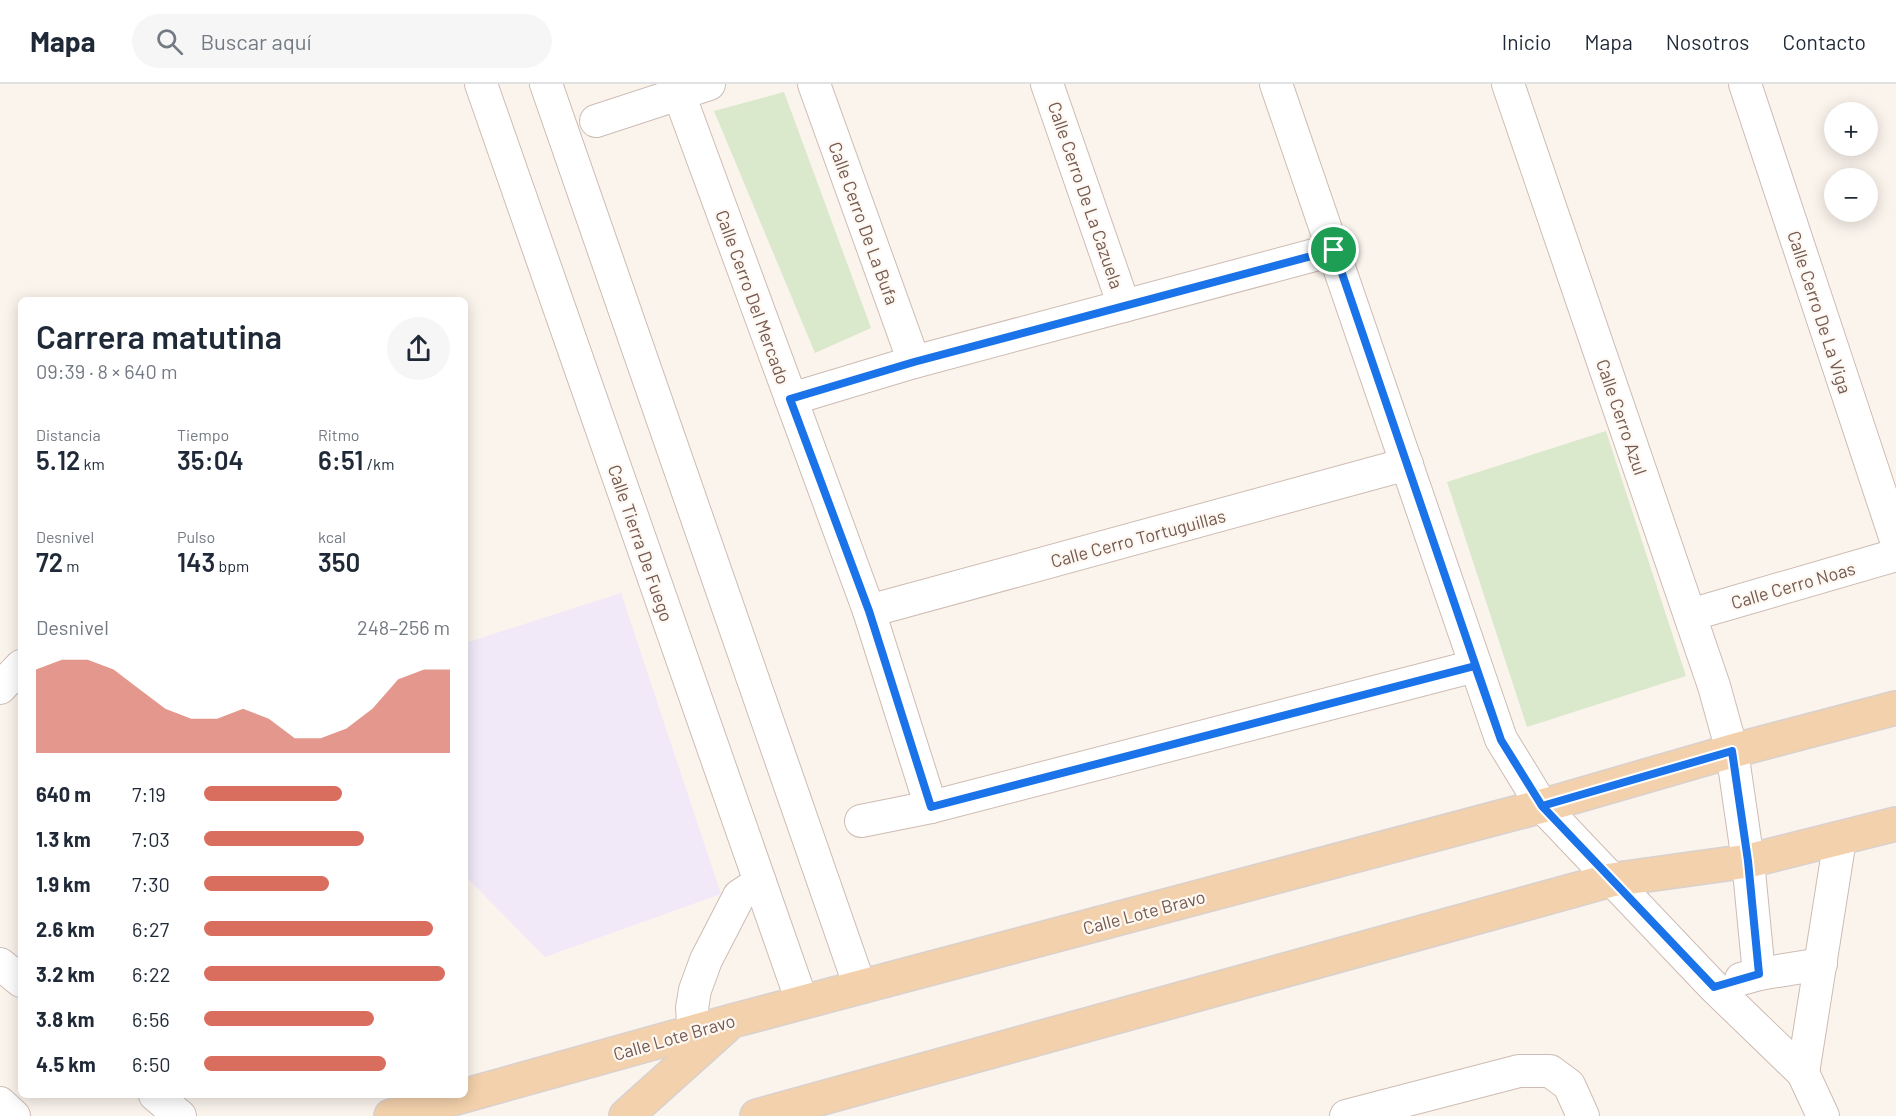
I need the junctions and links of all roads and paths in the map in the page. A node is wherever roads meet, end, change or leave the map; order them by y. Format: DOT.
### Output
graph roads {
  1 [pos="481,84"];
  2 [pos="546,84"];
  3 [pos="709,84"];
  4 [pos="814,84"];
  5 [pos="1047,84"];
  6 [pos="1276,84"];
  7 [pos="1508,84"];
  8 [pos="1745,84"];
  9 [pos="679,94"];
  10 [pos="596,121"];
  11 [pos="1334,250"];
  12 [pos="1124,306"];
  13 [pos="914,362"];
  14 [pos="790,399"];
  15 [pos="1407,464"];
  16 [pos="1896,540"];
  17 [pos="1896,555"];
  18 [pos="869,611"];
  19 [pos="1690,615"];
  20 [pos="1475,666"];
  21 [pos="18,669"];
  22 [pos="0,688"];
  23 [pos="1896,708"];
  24 [pos="1732,751"];
  25 [pos="1542,806"];
  26 [pos="931,807"];
  27 [pos="861,821"];
  28 [pos="1896,825"];
  29 [pos="1840,839"];
  30 [pos="1748,861"];
  31 [pos="1611,880"];
  32 [pos="760,882"];
  33 [pos="0,964"];
  34 [pos="1821,964"];
  35 [pos="1759,974"];
  36 [pos="18,979"];
  37 [pos="860,987"];
  38 [pos="1714,987"];
  39 [pos="802,1002"];
  40 [pos="732,1021"];
  41 [pos="694,1032"];
  42 [pos="1803,1073"];
  43 [pos="468,1095"];
  44 [pos="159,1098"];
  45 [pos="456,1098"];
  46 [pos="0,1103"];
  47 [pos="14,1116"];
  48 [pos="180,1116"];
  49 [pos="391,1116"];
  50 [pos="626,1116"];
  51 [pos="758,1116"];
  52 [pos="1346,1116"];
  53 [pos="1583,1116"];
  54 [pos="1823,1116"];
  1 -- 32 [label="street, Calle Tierra De Fuego"];
  2 -- 37 [label="street"];
  3 -- 9 [label="street"];
  4 -- 13 [label="street, Calle Cerro De La Bufa"];
  5 -- 12 [label="street, Calle Cerro De La Cazuela"];
  6 -- 11 [label="street"];
  7 -- 19 [label="street, Calle Cerro Azul"];
  8 -- 16 [label="street, Calle Cerro De La Viga"];
  9 -- 10 [label="street"];
  9 -- 14 [label="street, Calle Cerro Del Mercado"];
  11 -- 12 [label="street"];
  11 -- 15 [label="street"];
  12 -- 13 [label="street"];
  13 -- 14 [label="street"];
  14 -- 18 [label="street, Calle Cerro Del Mercado"];
  15 -- 18 [label="street, Calle Cerro Tortuguillas"];
  15 -- 20 [label="street"];
  17 -- 19 [label="street, Calle Cerro Noas"];
  18 -- 26 [label="street, Calle Cerro Del Mercado"];
  19 -- 24 [label="street, Calle Cerro Azul"];
  20 -- 25 [label="street"];
  20 -- 26 [label="street"];
  21 -- 22 [label="street"];
  23 -- 24 [label="main road, Calle Lote Bravo"];
  24 -- 25 [label="main road, Calle Lote Bravo"];
  24 -- 30 [label="street, Calle Cerro Azul"];
  25 -- 31 [label="street"];
  25 -- 37 [label="main road, Calle Lote Bravo"];
  26 -- 27 [label="street"];
  28 -- 29 [label="main road"];
  29 -- 30 [label="main road"];
  29 -- 34 [label="street"];
  30 -- 31 [label="main road"];
  30 -- 35 [label="street, Calle Cerro Azul"];
  31 -- 38 [label="street"];
  31 -- 51 [label="main road"];
  32 -- 39 [label="street, Calle Tierra De Fuego"];
  32 -- 41 [label="street"];
  33 -- 36 [label="street"];
  34 -- 35 [label="street"];
  34 -- 42 [label="street"];
  35 -- 38 [label="street"];
  37 -- 39 [label="main road, Calle Lote Bravo"];
  38 -- 42 [label="street"];
  39 -- 40 [label="main road, Calle Lote Bravo"];
  40 -- 41 [label="main road, Calle Lote Bravo"];
  40 -- 50 [label="main road"];
  41 -- 43 [label="main road, Calle Lote Bravo"];
  42 -- 54 [label="street"];
  44 -- 48 [label="street"];
  45 -- 49 [label="main road, Calle Lote Bravo"];
  46 -- 47 [label="street"];
  52 -- 53 [label="street"];
}
